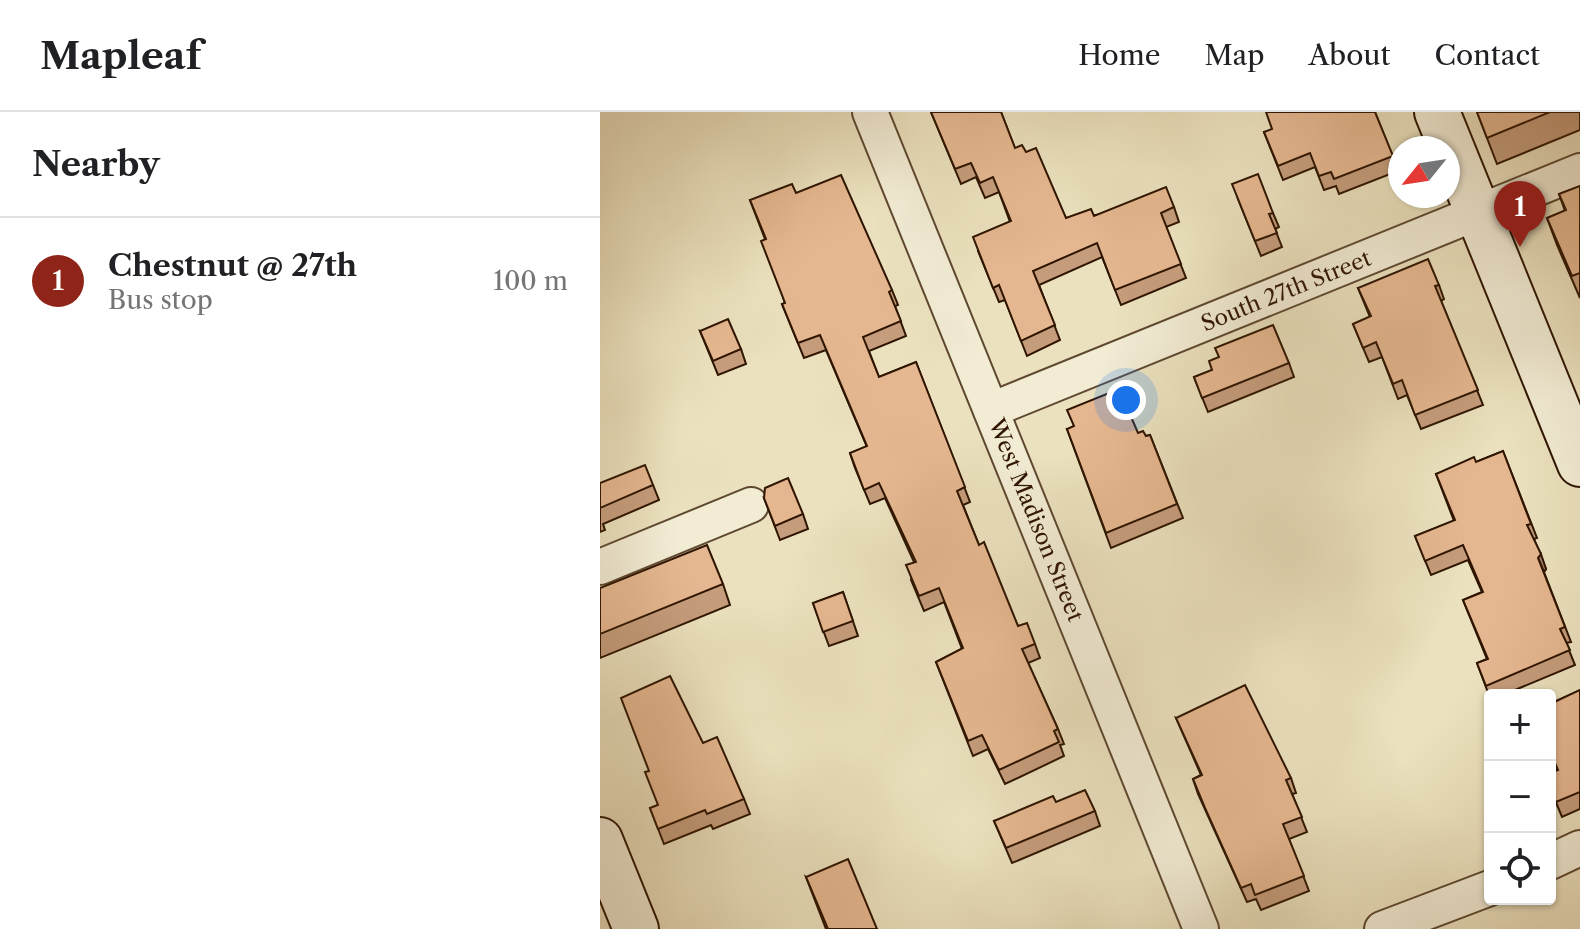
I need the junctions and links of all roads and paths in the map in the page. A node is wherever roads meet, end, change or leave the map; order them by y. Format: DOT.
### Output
graph roads {
  1 [pos="870,112"];
  2 [pos="1437,112"];
  3 [pos="1580,171"];
  4 [pos="1479,214"];
  5 [pos="991,410"];
  6 [pos="1580,464"];
  7 [pos="751,505"];
  8 [pos="600,567"];
  9 [pos="600,840"];
  10 [pos="1580,848"];
  11 [pos="1556,859"];
  12 [pos="1484,890"];
  13 [pos="636,929"];
  14 [pos="1201,929"];
  15 [pos="1382,929"];
  1 -- 5 [label="street, West Madison Street"];
  2 -- 4 [label="main road"];
  3 -- 4 [label="street, South 27th Street"];
  4 -- 5 [label="street, South 27th Street"];
  4 -- 6 [label="main road"];
  5 -- 14 [label="street, West Madison Street"];
  7 -- 8 [label="street"];
  9 -- 13 [label="main road"];
  10 -- 11 [label="street"];
  12 -- 15 [label="street"];
}
